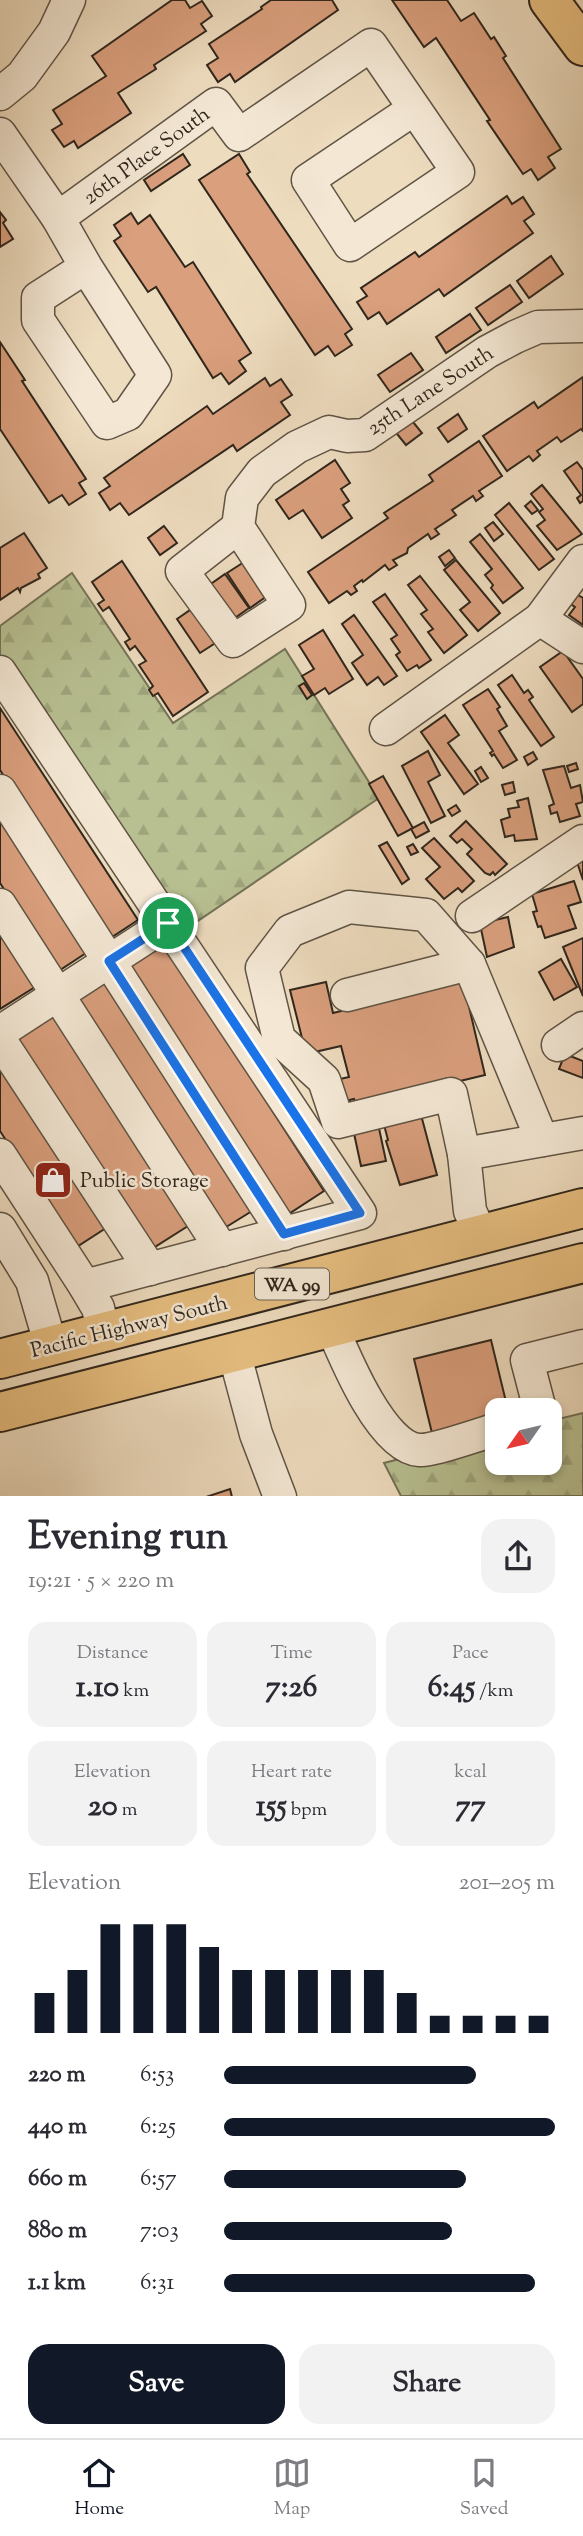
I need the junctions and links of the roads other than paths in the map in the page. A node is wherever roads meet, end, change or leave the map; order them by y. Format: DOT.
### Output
graph roads {
  1 [pos="69,0"];
  2 [pos="550,0"];
  3 [pos="583,47"];
  4 [pos="0,94"];
  5 [pos="414,109"];
  6 [pos="0,134"];
  7 [pos="58,218"];
  8 [pos="86,267"];
  9 [pos="583,326"];
  10 [pos="238,527"];
  11 [pos="583,561"];
  12 [pos="540,619"];
  13 [pos="583,647"];
  14 [pos="0,672"];
  15 [pos="386,729"];
  16 [pos="0,791"];
  17 [pos="583,841"];
  18 [pos="0,905"];
  19 [pos="472,916"];
  20 [pos="168,923"];
  21 [pos="109,961"];
  22 [pos="469,964"];
  23 [pos="58,995"];
  24 [pos="347,995"];
  25 [pos="0,1032"];
  26 [pos="0,1040"];
  27 [pos="583,1133"];
  28 [pos="542,1140"];
  29 [pos="464,1154"];
  30 [pos="0,1155"];
  31 [pos="583,1208"];
  32 [pos="0,1229"];
  33 [pos="284,1234"];
  34 [pos="481,1235"];
  35 [pos="222,1250"];
  36 [pos="583,1263"];
  37 [pos="150,1269"];
  38 [pos="85,1286"];
  39 [pos="332,1326"];
  40 [pos="104,1333"];
  41 [pos="51,1346"];
  42 [pos="234,1352"];
  43 [pos="582,1352"];
  44 [pos="0,1359"];
  45 [pos="538,1398"];
  46 [pos="0,1412"];
  47 [pos="485,1432"];
  48 [pos="280,1496"];
  1 -- 4 [label="street"];
  2 -- 3 [label="main road"];
  5 -- 5 [label="street, 26th Place South"];
  5 -- 7 [label="street, 26th Place South"];
  6 -- 7 [label="street"];
  7 -- 8 [label="street"];
  8 -- 8 [label="street"];
  9 -- 10 [label="street, 25th Lane South"];
  11 -- 12 [label="street"];
  12 -- 13 [label="street"];
  12 -- 15 [label="street"];
  14 -- 20 [label="street"];
  16 -- 21 [label="street"];
  17 -- 19 [label="street"];
  18 -- 23 [label="street"];
  20 -- 21 [label="street"];
  20 -- 33 [label="street"];
  21 -- 23 [label="street"];
  21 -- 33 [label="street"];
  22 -- 24 [label="street"];
  22 -- 28 [label="street"];
  22 -- 29 [label="street"];
  23 -- 25 [label="street"];
  23 -- 35 [label="street"];
  26 -- 37 [label="street"];
  27 -- 28 [label="street"];
  28 -- 29 [label="street"];
  29 -- 34 [label="street"];
  30 -- 38 [label="street"];
  31 -- 34 [label="main road, Pacific Highway South / WA 99"];
  32 -- 41 [label="street"];
  33 -- 35 [label="street"];
  34 -- 40 [label="main road, Pacific Highway South / WA 99"];
  35 -- 37 [label="street"];
  36 -- 39 [label="main road, WA 99"];
  37 -- 38 [label="street"];
  38 -- 40 [label="street"];
  39 -- 42 [label="main road, WA 99"];
  39 -- 47 [label="street"];
  40 -- 41 [label="main road, Pacific Highway South / WA 99"];
  41 -- 44 [label="main road, Pacific Highway South / WA 99"];
  42 -- 46 [label="main road, WA 99"];
  42 -- 48 [label="street"];
  43 -- 45 [label="street"];
}
